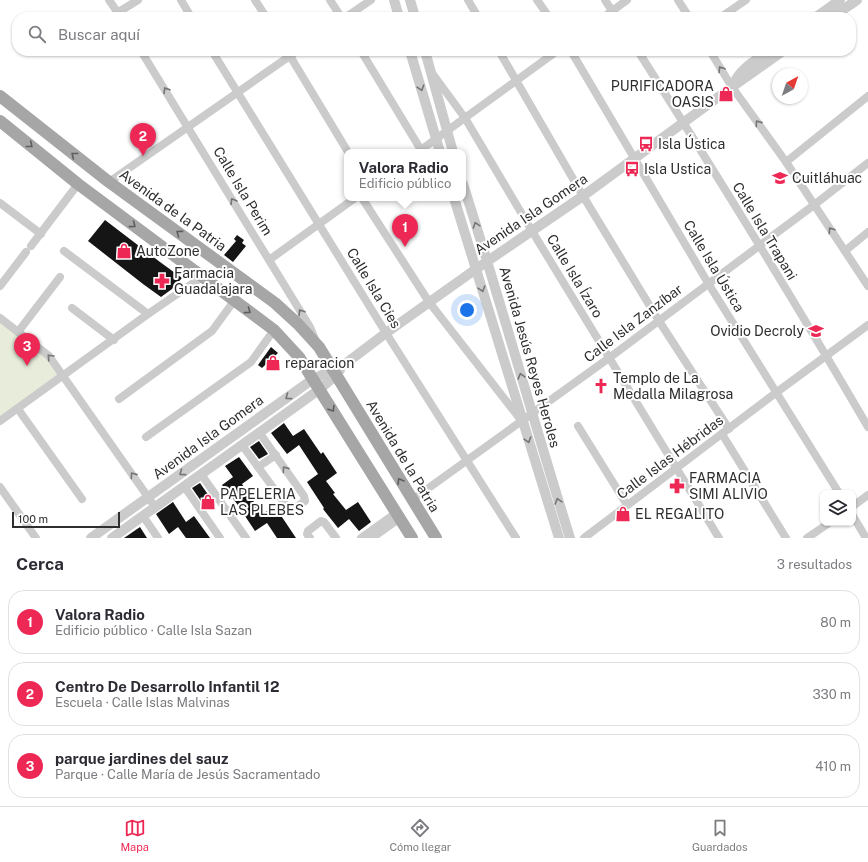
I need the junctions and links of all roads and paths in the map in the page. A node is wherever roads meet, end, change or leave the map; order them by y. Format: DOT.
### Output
graph roads {
  1 [pos="109,0"];
  2 [pos="138,0"];
  3 [pos="181,0"];
  4 [pos="255,0"];
  5 [pos="330,0"];
  6 [pos="371,0"];
  7 [pos="394,0"];
  8 [pos="410,0"];
  9 [pos="468,0"];
  10 [pos="537,0"];
  11 [pos="605,0"];
  12 [pos="627,0"];
  13 [pos="678,0"];
  14 [pos="746,0"];
  15 [pos="840,0"];
  16 [pos="857,0"];
  17 [pos="117,12"];
  18 [pos="123,12"];
  19 [pos="188,12"];
  20 [pos="263,12"];
  21 [pos="338,12"];
  22 [pos="353,12"];
  23 [pos="398,12"];
  24 [pos="414,12"];
  25 [pos="475,12"];
  26 [pos="545,12"];
  27 [pos="613,12"];
  28 [pos="616,12"];
  29 [pos="686,12"];
  30 [pos="728,12"];
  31 [pos="823,12"];
  32 [pos="839,12"];
  33 [pos="144,56"];
  34 [pos="215,56"];
  35 [pos="285,56"];
  36 [pos="289,56"];
  37 [pos="364,56"];
  38 [pos="411,56"];
  39 [pos="426,56"];
  40 [pos="502,56"];
  41 [pos="550,56"];
  42 [pos="574,56"];
  43 [pos="641,56"];
  44 [pos="713,56"];
  45 [pos="762,56"];
  46 [pos="776,56"];
  47 [pos="431,71"];
  48 [pos="517,80"];
  49 [pos="732,87"];
  50 [pos="238,92"];
  51 [pos="0,96"];
  52 [pos="868,96"];
  53 [pos="465,118"];
  54 [pos="0,121"];
  55 [pos="684,122"];
  56 [pos="188,127"];
  57 [pos="446,132"];
  58 [pos="436,139"];
  59 [pos="346,149"];
  60 [pos="419,149"];
  61 [pos="423,149"];
  62 [pos="439,149"];
  63 [pos="452,149"];
  64 [pos="635,158"];
  65 [pos="786,162"];
  66 [pos="868,163"];
  67 [pos="109,182"];
  68 [pos="78,184"];
  69 [pos="466,193"];
  70 [pos="583,196"];
  71 [pos="351,201"];
  72 [pos="364,201"];
  73 [pos="455,201"];
  74 [pos="0,203"];
  75 [pos="814,205"];
  76 [pos="319,224"];
  77 [pos="532,231"];
  78 [pos="868,232"];
  79 [pos="41,234"];
  80 [pos="759,246"];
  81 [pos="64,251"];
  82 [pos="845,251"];
  83 [pos="269,260"];
  84 [pos="488,261"];
  85 [pos="476,269"];
  86 [pos="60,277"];
  87 [pos="202,277"];
  88 [pos="708,283"];
  89 [pos="0,286"];
  90 [pos="868,286"];
  91 [pos="234,301"];
  92 [pos="429,302"];
  93 [pos="72,308"];
  94 [pos="148,314"];
  95 [pos="0,318"];
  96 [pos="658,321"];
  97 [pos="868,325"];
  98 [pos="274,330"];
  99 [pos="18,332"];
  100 [pos="386,333"];
  101 [pos="114,340"];
  102 [pos="319,347"];
  103 [pos="826,356"];
  104 [pos="609,358"];
  105 [pos="334,372"];
  106 [pos="64,376"];
  107 [pos="313,379"];
  108 [pos="320,389"];
  109 [pos="777,392"];
  110 [pos="119,399"];
  111 [pos="18,408"];
  112 [pos="532,414"];
  113 [pos="0,421"];
  114 [pos="522,421"];
  115 [pos="578,426"];
  116 [pos="868,427"];
  117 [pos="726,431"];
  118 [pos="259,432"];
  119 [pos="146,437"];
  120 [pos="242,444"];
  121 [pos="276,455"];
  122 [pos="467,461"];
  123 [pos="258,467"];
  124 [pos="676,468"];
  125 [pos="201,474"];
  126 [pos="184,486"];
  127 [pos="0,487"];
  128 [pos="837,490"];
  129 [pos="868,495"];
  130 [pos="148,497"];
  131 [pos="217,497"];
  132 [pos="82,499"];
  133 [pos="412,500"];
  134 [pos="856,504"];
  135 [pos="627,505"];
  136 [pos="155,507"];
  137 [pos="200,509"];
  138 [pos="143,516"];
  139 [pos="398,516"];
  140 [pos="856,521"];
  141 [pos="825,526"];
  142 [pos="36,538"];
  143 [pos="90,538"];
  144 [pos="112,538"];
  145 [pos="158,538"];
  146 [pos="220,538"];
  147 [pos="246,538"];
  148 [pos="310,538"];
  149 [pos="336,538"];
  150 [pos="361,538"];
  151 [pos="372,538"];
  152 [pos="412,538"];
  153 [pos="436,538"];
  154 [pos="516,538"];
  155 [pos="559,538"];
  156 [pos="570,538"];
  157 [pos="584,538"];
  158 [pos="719,538"];
  159 [pos="786,538"];
  160 [pos="807,538"];
  161 [pos="866,538"];
  1 -- 17 [label="street"];
  2 -- 18 [label="street"];
  3 -- 19 [label="street"];
  4 -- 20 [label="street"];
  5 -- 21 [label="street"];
  6 -- 22 [label="street"];
  7 -- 23 [label="street"];
  8 -- 24 [label="street"];
  9 -- 25 [label="street"];
  10 -- 26 [label="street"];
  11 -- 27 [label="street"];
  12 -- 28 [label="street"];
  13 -- 29 [label="street"];
  14 -- 30 [label="street"];
  15 -- 31 [label="street"];
  16 -- 32 [label="street"];
  56 -- 33 [label="street, Calle Isla Perim, one-way"];
  34 -- 50 [label="street, Calle Isla Cíes"];
  35 -- 50 [label="street"];
  36 -- 59 [label="street"];
  37 -- 60 [label="street"];
  38 -- 58 [label="street, one-way"];
  39 -- 47 [label="street"];
  40 -- 48 [label="street"];
  41 -- 48 [label="street"];
  42 -- 64 [label="street, Calle Isla Ústica"];
  43 -- 55 [label="street, Calle Isla Trapani"];
  49 -- 44 [label="street, one-way"];
  45 -- 49 [label="street, Avenida Isla Gomera"];
  46 -- 49 [label="street, Avenida Isla Gomera"];
  47 -- 53 [label="street, Calle Isla Ízaro"];
  47 -- 57 [label="street"];
  48 -- 53 [label="street"];
  48 -- 70 [label="street"];
  49 -- 55 [label="street, Avenida Isla Gomera"];
  65 -- 49 [label="street, one-way"];
  50 -- 56 [label="street"];
  50 -- 76 [label="street, Calle Isla Cíes"];
  67 -- 51 [label="main road, Avenida de la Patria, one-way"];
  52 -- 65 [label="street"];
  53 -- 57 [label="street"];
  53 -- 77 [label="street, Calle Isla Ízaro"];
  54 -- 68 [label="main road, one-way"];
  55 -- 64 [label="street, Avenida Isla Gomera"];
  55 -- 80 [label="street, Calle Isla Trapani"];
  56 -- 67 [label="street"];
  83 -- 56 [label="street, Calle Isla Perim, one-way"];
  57 -- 58 [label="street"];
  57 -- 63 [label="street"];
  58 -- 61 [label="street"];
  58 -- 62 [label="street"];
  64 -- 70 [label="street, Avenida Isla Gomera"];
  64 -- 88 [label="street, Calle Isla Ústica"];
  65 -- 75 [label="street"];
  66 -- 75 [label="street, Calle Isla Zanzíbar"];
  102 -- 67 [label="main road, Avenida de la Patria, one-way"];
  68 -- 79 [label="street"];
  68 -- 87 [label="main road, one-way"];
  84 -- 69 [label="street, Avenida Jesús Reyes Heroles, one-way"];
  70 -- 77 [label="street, Avenida Isla Gomera"];
  70 -- 96 [label="street"];
  71 -- 76 [label="street"];
  72 -- 92 [label="street"];
  73 -- 85 [label="street, Avenida Jesús Reyes Heroles"];
  74 -- 79 [label="street"];
  75 -- 80 [label="street, Calle Isla Zanzíbar"];
  82 -- 75 [label="street, one-way"];
  76 -- 83 [label="street"];
  76 -- 100 [label="street, Calle Isla Cíes"];
  77 -- 84 [label="street, Avenida Isla Gomera"];
  77 -- 104 [label="street, Calle Isla Ízaro"];
  78 -- 82 [label="street"];
  79 -- 89 [label="street"];
  80 -- 88 [label="street, Calle Isla Zanzíbar"];
  80 -- 103 [label="street, Calle Isla Trapani"];
  81 -- 94 [label="street"];
  82 -- 90 [label="street"];
  102 -- 83 [label="street, Calle Isla Perim, one-way"];
  84 -- 85 [label="street, Avenida Isla Gomera"];
  112 -- 84 [label="street, Avenida Jesús Reyes Heroles, one-way"];
  85 -- 92 [label="street, Avenida Isla Gomera"];
  85 -- 114 [label="street, Avenida Jesús Reyes Heroles, one-way"];
  86 -- 99 [label="street"];
  87 -- 91 [label="main road"];
  87 -- 94 [label="street"];
  88 -- 96 [label="street, Calle Isla Zanzíbar"];
  88 -- 109 [label="street, Calle Isla Ústica"];
  91 -- 98 [label="main road, one-way"];
  91 -- 110 [label="street"];
  92 -- 100 [label="street, Avenida Isla Gomera"];
  92 -- 114 [label="street"];
  93 -- 101 [label="street"];
  94 -- 101 [label="street"];
  95 -- 99 [label="street"];
  96 -- 104 [label="street, Calle Isla Zanzíbar"];
  96 -- 117 [label="street"];
  97 -- 103 [label="street, Calle Islas Hébridas"];
  98 -- 107 [label="main road"];
  98 -- 119 [label="street"];
  106 -- 99 [label="street, one-way"];
  100 -- 105 [label="street, Avenida Isla Gomera"];
  100 -- 122 [label="street, Calle Isla Cíes"];
  101 -- 106 [label="street"];
  102 -- 105 [label="main road, Avenida de la Patria"];
  103 -- 109 [label="street, Calle Islas Hébridas"];
  103 -- 116 [label="street, Calle Isla Trapani"];
  104 -- 112 [label="street, Calle Isla Zanzíbar"];
  104 -- 124 [label="street, Calle Isla Ízaro"];
  105 -- 107 [label="street, Avenida Isla Gomera"];
  105 -- 108 [label="street, Avenida Isla Gomera"];
  133 -- 105 [label="main road, Avenida de la Patria, one-way"];
  106 -- 111 [label="street"];
  130 -- 106 [label="street, one-way"];
  107 -- 108 [label="main road"];
  107 -- 130 [label="street, Avenida Isla Gomera, one-way"];
  108 -- 118 [label="street, Avenida Isla Gomera"];
  108 -- 139 [label="main road, one-way"];
  109 -- 117 [label="street, Calle Islas Hébridas"];
  109 -- 128 [label="street, Calle Isla Ústica"];
  111 -- 113 [label="street"];
  111 -- 132 [label="street"];
  112 -- 114 [label="street, Calle Isla Zanzíbar"];
  156 -- 112 [label="street, Avenida Jesús Reyes Heroles, one-way"];
  114 -- 122 [label="street, Calle Isla Zanzíbar"];
  114 -- 155 [label="street, Avenida Jesús Reyes Heroles, one-way"];
  115 -- 135 [label="street"];
  117 -- 124 [label="street, Calle Islas Hébridas"];
  117 -- 159 [label="street"];
  118 -- 120 [label="street, Avenida Isla Gomera"];
  118 -- 121 [label="street"];
  120 -- 123 [label="street"];
  120 -- 125 [label="street, Avenida Isla Gomera"];
  121 -- 123 [label="street"];
  123 -- 121 [label="street, one-way"];
  122 -- 133 [label="street, Calle Isla Zanzíbar"];
  122 -- 154 [label="street, Calle Isla Cíes"];
  124 -- 135 [label="street, Calle Islas Hébridas"];
  124 -- 158 [label="street, Calle Isla Ízaro"];
  125 -- 126 [label="street, Avenida Isla Gomera"];
  125 -- 131 [label="street"];
  126 -- 136 [label="street, Avenida Isla Gomera"];
  126 -- 137 [label="street"];
  127 -- 142 [label="street"];
  129 -- 134 [label="street"];
  130 -- 136 [label="street"];
  130 -- 143 [label="street, Avenida Isla Gomera"];
  131 -- 137 [label="street"];
  131 -- 147 [label="street"];
  133 -- 153 [label="main road, Avenida de la Patria"];
  135 -- 157 [label="street, Calle Islas Hébridas"];
  136 -- 138 [label="street, Avenida Isla Gomera"];
  137 -- 146 [label="street"];
  138 -- 144 [label="street, Avenida Isla Gomera"];
  138 -- 145 [label="street"];
  139 -- 150 [label="street"];
  139 -- 151 [label="street"];
  139 -- 152 [label="main road"];
  140 -- 161 [label="street"];
  141 -- 160 [label="street"];
  148 -- 149 [label="street"];
}
